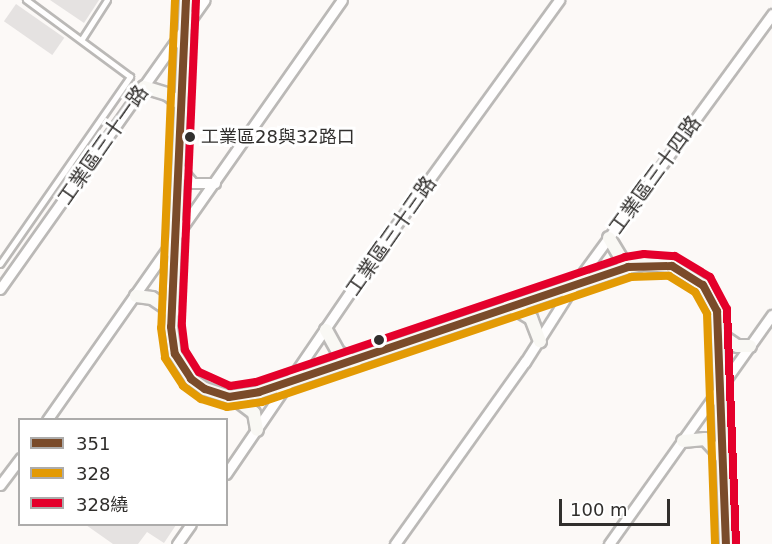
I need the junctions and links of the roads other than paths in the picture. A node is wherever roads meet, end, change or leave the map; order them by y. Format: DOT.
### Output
graph roads {
  1 [pos="26,0"];
  2 [pos="107,0"];
  3 [pos="186,0"];
  4 [pos="205,0"];
  5 [pos="342,0"];
  6 [pos="559,0"];
  7 [pos="772,14"];
  8 [pos="187,26"];
  9 [pos="82,39"];
  10 [pos="144,87"];
  11 [pos="181,104"];
  12 [pos="179,167"];
  13 [pos="215,183"];
  14 [pos="175,236"];
  15 [pos="609,238"];
  16 [pos="0,264"];
  17 [pos="639,265"];
  18 [pos="574,285"];
  19 [pos="0,289"];
  20 [pos="136,296"];
  21 [pos="509,305"];
  22 [pos="173,312"];
  23 [pos="772,315"];
  24 [pos="326,330"];
  25 [pos="718,333"];
  26 [pos="540,341"];
  27 [pos="750,346"];
  28 [pos="355,363"];
  29 [pos="290,382"];
  30 [pos="721,390"];
  31 [pos="234,398"];
  32 [pos="48,418"];
  33 [pos="257,430"];
  34 [pos="683,441"];
  35 [pos="722,460"];
  36 [pos="18,461"];
  37 [pos="228,471"];
  38 [pos="0,484"];
  39 [pos="190,526"];
  40 [pos="177,544"];
  41 [pos="396,544"];
  42 [pos="609,544"];
  43 [pos="726,544"];
  1 -- 9 [label="lane"];
  2 -- 9 [label="lane"];
  3 -- 8 [label="street"];
  4 -- 8 [label="street, 工業區三十一路"];
  5 -- 13 [label="street"];
  6 -- 24 [label="street, 工業區三十三路"];
  7 -- 15 [label="street, 工業區三十四路"];
  8 -- 10 [label="street, 工業區三十一路"];
  8 -- 11 [label="street"];
  9 -- 16 [label="lane"];
  10 -- 11 [label="street"];
  10 -- 19 [label="street, 工業區三十一路"];
  11 -- 12 [label="street"];
  12 -- 13 [label="street"];
  12 -- 14 [label="street"];
  13 -- 14 [label="street"];
  14 -- 20 [label="street"];
  14 -- 22 [label="street"];
  15 -- 17 [label="street"];
  15 -- 18 [label="street, 工業區三十四路"];
  17 -- 18 [label="street"];
  17 -- 25 [label="street"];
  18 -- 21 [label="street"];
  18 -- 26 [label="street, 工業區三十四路"];
  20 -- 22 [label="street"];
  20 -- 32 [label="street"];
  21 -- 26 [label="street"];
  21 -- 28 [label="street"];
  22 -- 31 [label="street"];
  23 -- 27 [label="street"];
  24 -- 28 [label="street"];
  24 -- 29 [label="street, 工業區三十三路"];
  25 -- 27 [label="street"];
  25 -- 30 [label="street"];
  26 -- 41 [label="street, 工業區三十四路"];
  27 -- 30 [label="street"];
  28 -- 29 [label="street"];
  29 -- 31 [label="street"];
  29 -- 33 [label="street, 工業區三十三路"];
  30 -- 34 [label="street"];
  30 -- 35 [label="street"];
  31 -- 33 [label="street"];
  33 -- 37 [label="street, 工業區三十三路"];
  34 -- 35 [label="street"];
  34 -- 42 [label="street"];
  35 -- 43 [label="street"];
  36 -- 38 [label="street"];
  39 -- 40 [label="street"];
}
